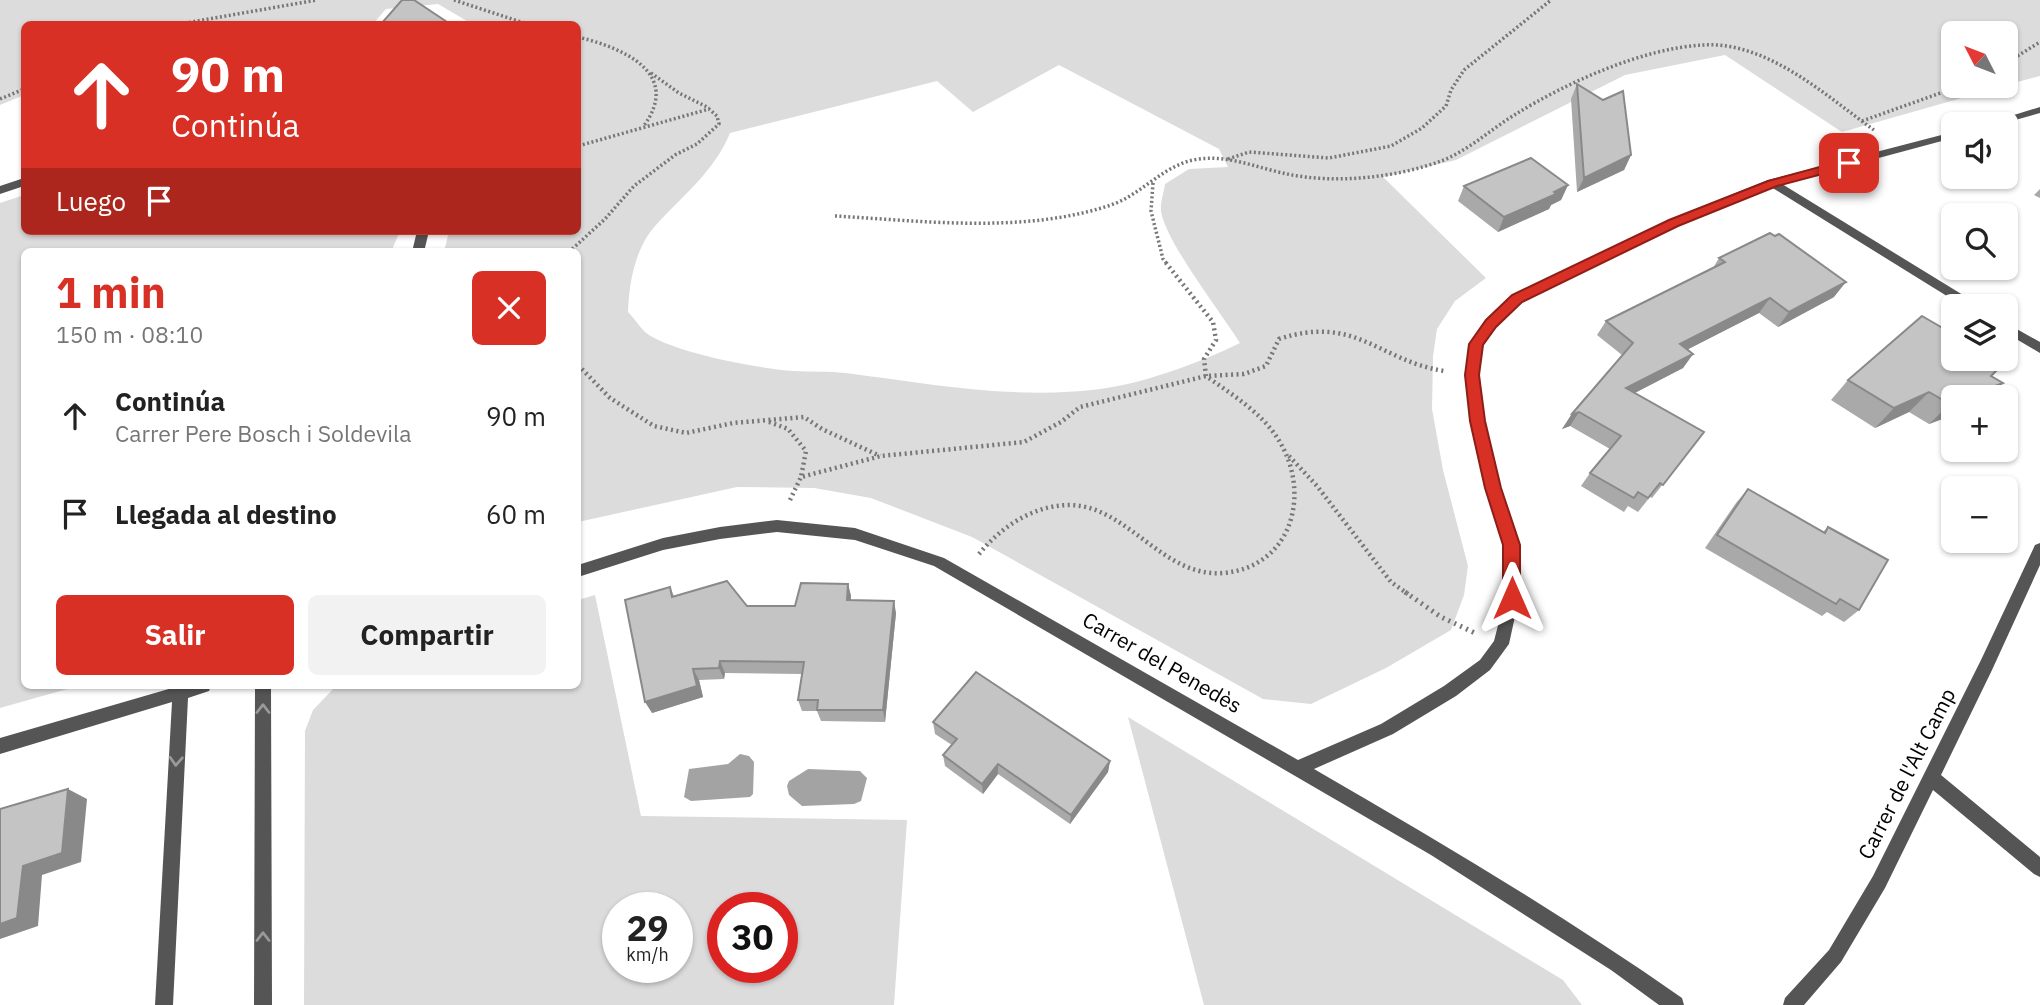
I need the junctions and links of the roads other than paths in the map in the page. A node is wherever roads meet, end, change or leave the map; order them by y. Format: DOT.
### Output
graph roads {
  1 [pos="2040,110"];
  2 [pos="2018,116"];
  3 [pos="1941,138"];
  4 [pos="21,183"];
  5 [pos="1772,183"];
  6 [pos="0,190"];
  7 [pos="1952,294"];
  8 [pos="2018,334"];
  9 [pos="2040,348"];
  10 [pos="2040,550"];
  11 [pos="581,570"];
  12 [pos="193,689"];
  13 [pos="263,689"];
  14 [pos="180,693"];
  15 [pos="0,746"];
  16 [pos="1298,768"];
  17 [pos="1931,778"];
  18 [pos="2040,868"];
  19 [pos="164,1005"];
  20 [pos="264,1005"];
  21 [pos="1675,1005"];
  22 [pos="1792,1005"];
  1 -- 2 [label="street"];
  3 -- 5 [label="street"];
  4 -- 6 [label="street"];
  5 -- 7 [label="street"];
  5 -- 16 [label="street"];
  8 -- 9 [label="street"];
  10 -- 17 [label="street, Carrer de l'Alt Camp"];
  11 -- 16 [label="street, Carrer del Penedès"];
  12 -- 14 [label="street"];
  20 -- 13 [label="street, one-way"];
  14 -- 15 [label="street"];
  14 -- 19 [label="street, one-way"];
  16 -- 21 [label="street, Carrer del Penedès"];
  17 -- 18 [label="street"];
  17 -- 22 [label="street, Carrer de l'Alt Camp"];
}
